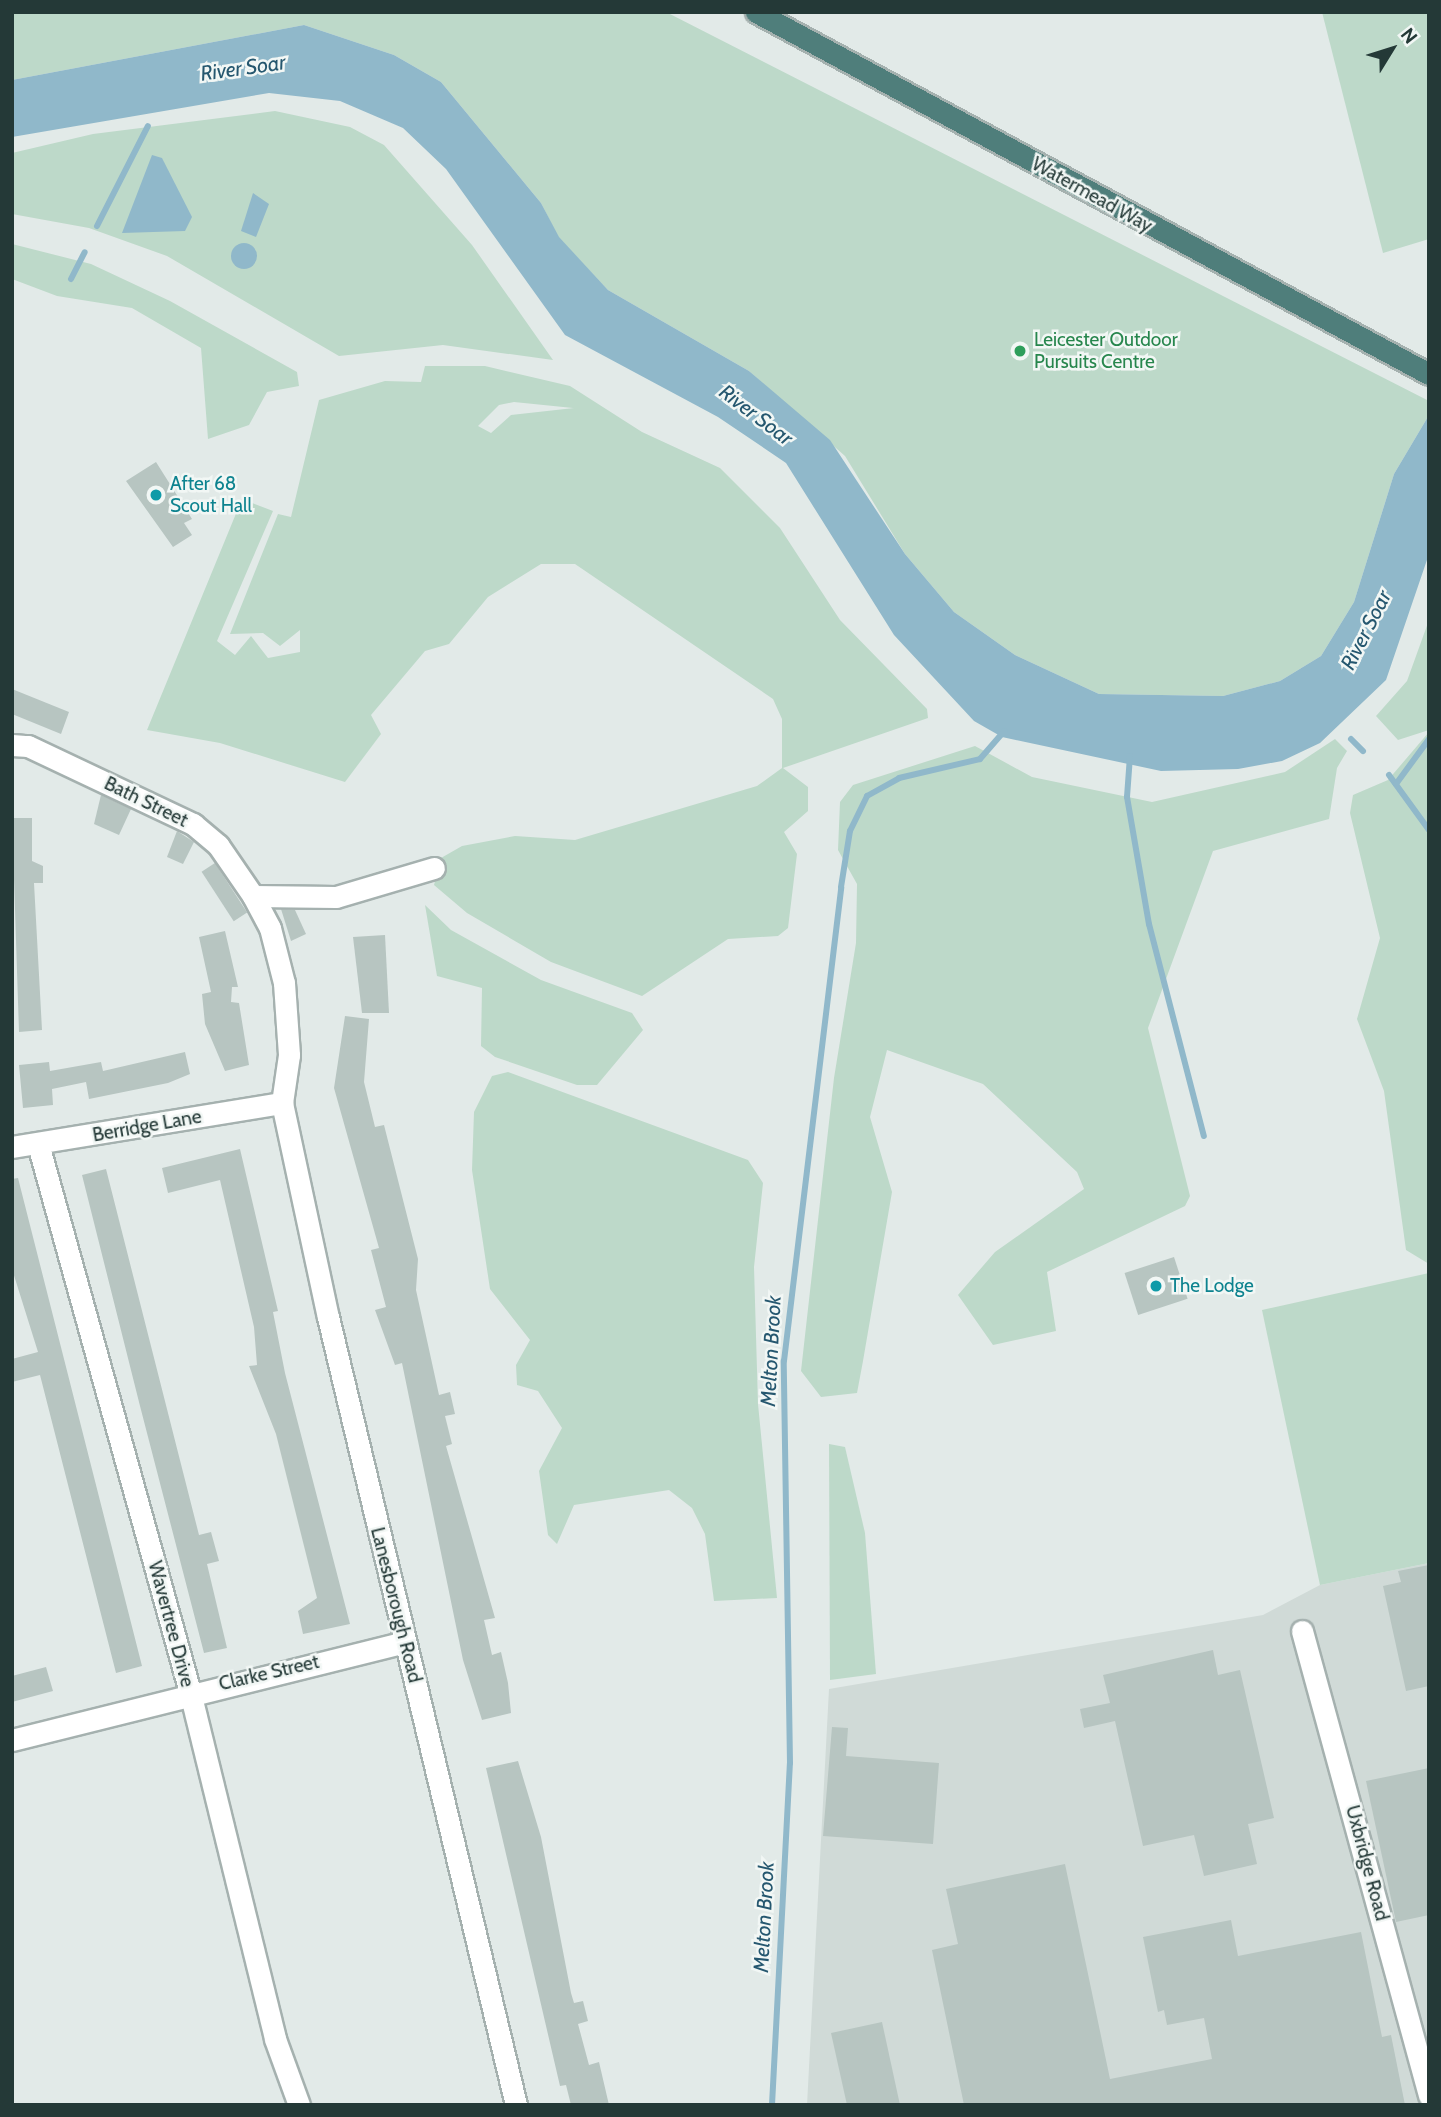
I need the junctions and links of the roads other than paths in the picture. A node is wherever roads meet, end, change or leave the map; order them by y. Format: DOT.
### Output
graph roads {
  1 [pos="756,12"];
  2 [pos="1429,374"];
  3 [pos="12,745"];
  4 [pos="434,868"];
  5 [pos="253,896"];
  6 [pos="282,1103"];
  7 [pos="38,1144"];
  8 [pos="12,1147"];
  9 [pos="1302,1631"];
  10 [pos="404,1642"];
  11 [pos="190,1692"];
  12 [pos="12,1740"];
  13 [pos="1429,2096"];
  14 [pos="299,2105"];
  15 [pos="516,2105"];
  1 -- 2 [label="highway, Watermead Way"];
  3 -- 5 [label="street, Bath Street"];
  4 -- 5 [label="street"];
  5 -- 6 [label="street, Bath Street"];
  6 -- 7 [label="street, Berridge Lane"];
  6 -- 10 [label="street, Lanesborough Road"];
  7 -- 8 [label="street, Berridge Lane"];
  7 -- 11 [label="street, Wavertree Drive"];
  9 -- 13 [label="street, Uxbridge Road"];
  10 -- 11 [label="street, Clarke Street"];
  10 -- 15 [label="street, Lanesborough Road"];
  11 -- 12 [label="street, Clarke Street"];
  11 -- 14 [label="street, Wavertree Drive"];
}
